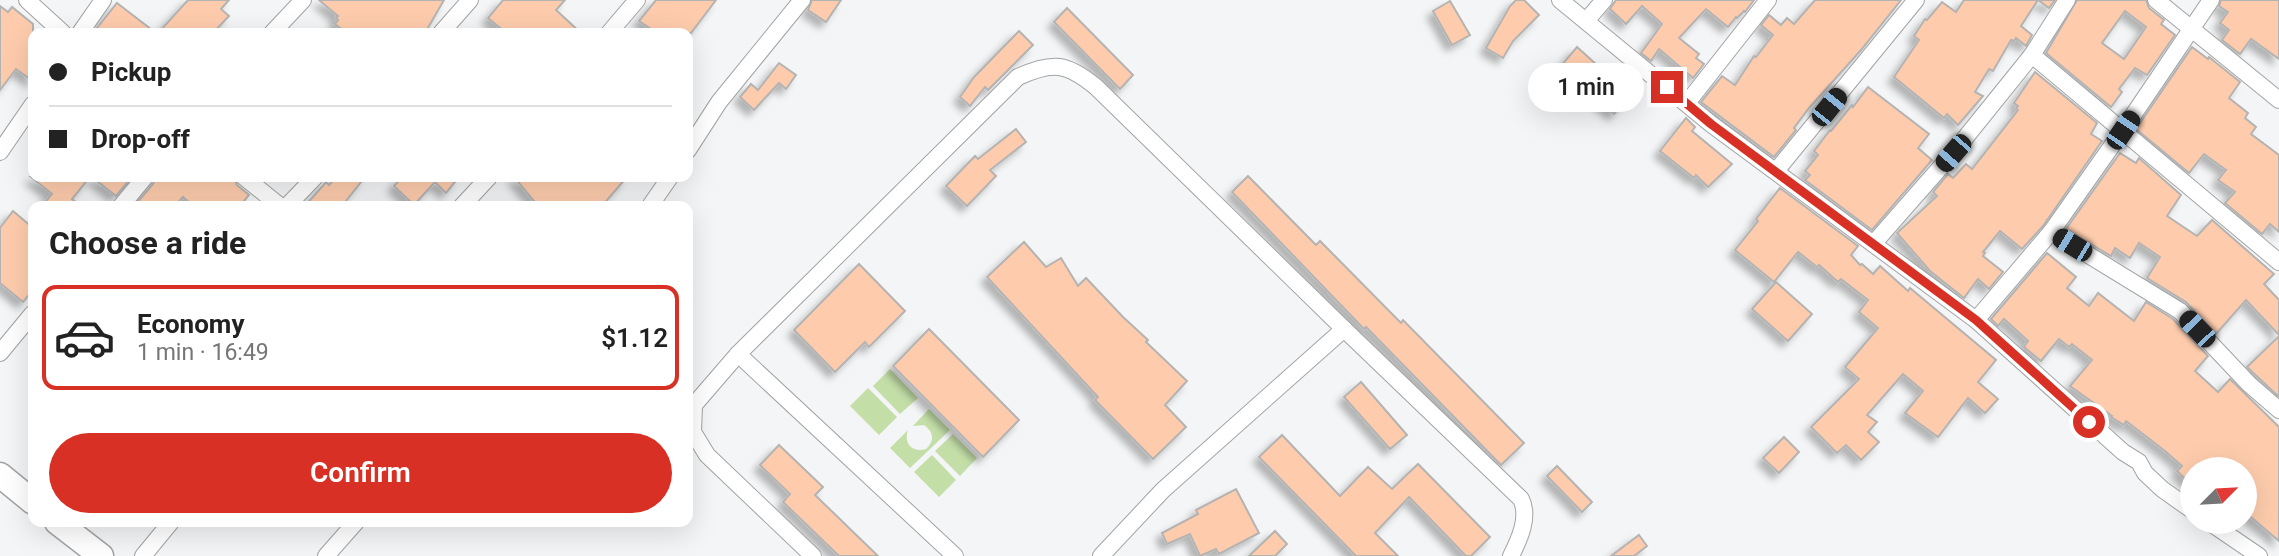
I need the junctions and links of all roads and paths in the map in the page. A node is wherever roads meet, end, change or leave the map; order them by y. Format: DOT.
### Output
graph roads {
  1 [pos="27,0"];
  2 [pos="103,0"];
  3 [pos="303,0"];
  4 [pos="470,0"];
  5 [pos="637,0"];
  6 [pos="802,0"];
  7 [pos="1560,0"];
  8 [pos="1604,0"];
  9 [pos="1768,0"];
  10 [pos="1916,0"];
  11 [pos="2067,0"];
  12 [pos="2156,0"];
  13 [pos="2211,0"];
  14 [pos="1586,21"];
  15 [pos="58,28"];
  16 [pos="83,28"];
  17 [pos="277,28"];
  18 [pos="445,28"];
  19 [pos="613,28"];
  20 [pos="2191,29"];
  21 [pos="2032,55"];
  22 [pos="2279,100"];
  23 [pos="1687,103"];
  24 [pos="28,111"];
  25 [pos="2123,130"];
  26 [pos="693,142"];
  27 [pos="0,152"];
  28 [pos="1776,172"];
  29 [pos="141,182"];
  30 [pos="250,182"];
  31 [pos="309,182"];
  32 [pos="484,182"];
  33 [pos="667,182"];
  34 [pos="125,201"];
  35 [pos="274,201"];
  36 [pos="292,201"];
  37 [pos="467,201"];
  38 [pos="653,201"];
  39 [pos="2051,232"];
  40 [pos="1874,243"];
  41 [pos="2279,262"];
  42 [pos="28,319"];
  43 [pos="1976,320"];
  44 [pos="1344,329"];
  45 [pos="0,354"];
  46 [pos="738,355"];
  47 [pos="2279,410"];
  48 [pos="0,475"];
  49 [pos="28,498"];
  50 [pos="2180,502"];
  51 [pos="63,527"];
  52 [pos="167,527"];
  53 [pos="351,527"];
  54 [pos="2226,534"];
  55 [pos="101,556"];
  56 [pos="144,556"];
  57 [pos="326,556"];
  58 [pos="813,556"];
  59 [pos="955,556"];
  60 [pos="1101,556"];
  61 [pos="1511,556"];
  62 [pos="2259,556"];
  1 -- 15 [label="street"];
  2 -- 16 [label="street"];
  3 -- 17 [label="street"];
  4 -- 18 [label="street"];
  5 -- 19 [label="street"];
  6 -- 26 [label="street"];
  7 -- 14 [label="street"];
  8 -- 14 [label="street"];
  9 -- 23 [label="street"];
  10 -- 28 [label="street"];
  11 -- 21 [label="street"];
  12 -- 20 [label="street"];
  13 -- 20 [label="street"];
  14 -- 23 [label="street"];
  20 -- 22 [label="street"];
  20 -- 25 [label="street"];
  21 -- 25 [label="street"];
  21 -- 40 [label="street"];
  23 -- 28 [label="street"];
  24 -- 27 [label="street"];
  25 -- 39 [label="street"];
  25 -- 41 [label="street"];
  28 -- 40 [label="street"];
  29 -- 34 [label="street"];
  30 -- 35 [label="street"];
  31 -- 36 [label="street"];
  32 -- 37 [label="street"];
  33 -- 38 [label="street"];
  39 -- 43 [label="street"];
  39 -- 47 [label="street"];
  40 -- 43 [label="street"];
  42 -- 45 [label="street"];
  43 -- 50 [label="street"];
  44 -- 46 [label="street"];
  44 -- 60 [label="street"];
  44 -- 61 [label="street"];
  46 -- 58 [label="street"];
  46 -- 59 [label="street"];
  48 -- 49 [label="main road"];
  51 -- 55 [label="main road"];
  52 -- 56 [label="street"];
  53 -- 57 [label="street"];
  54 -- 62 [label="street"];
}
